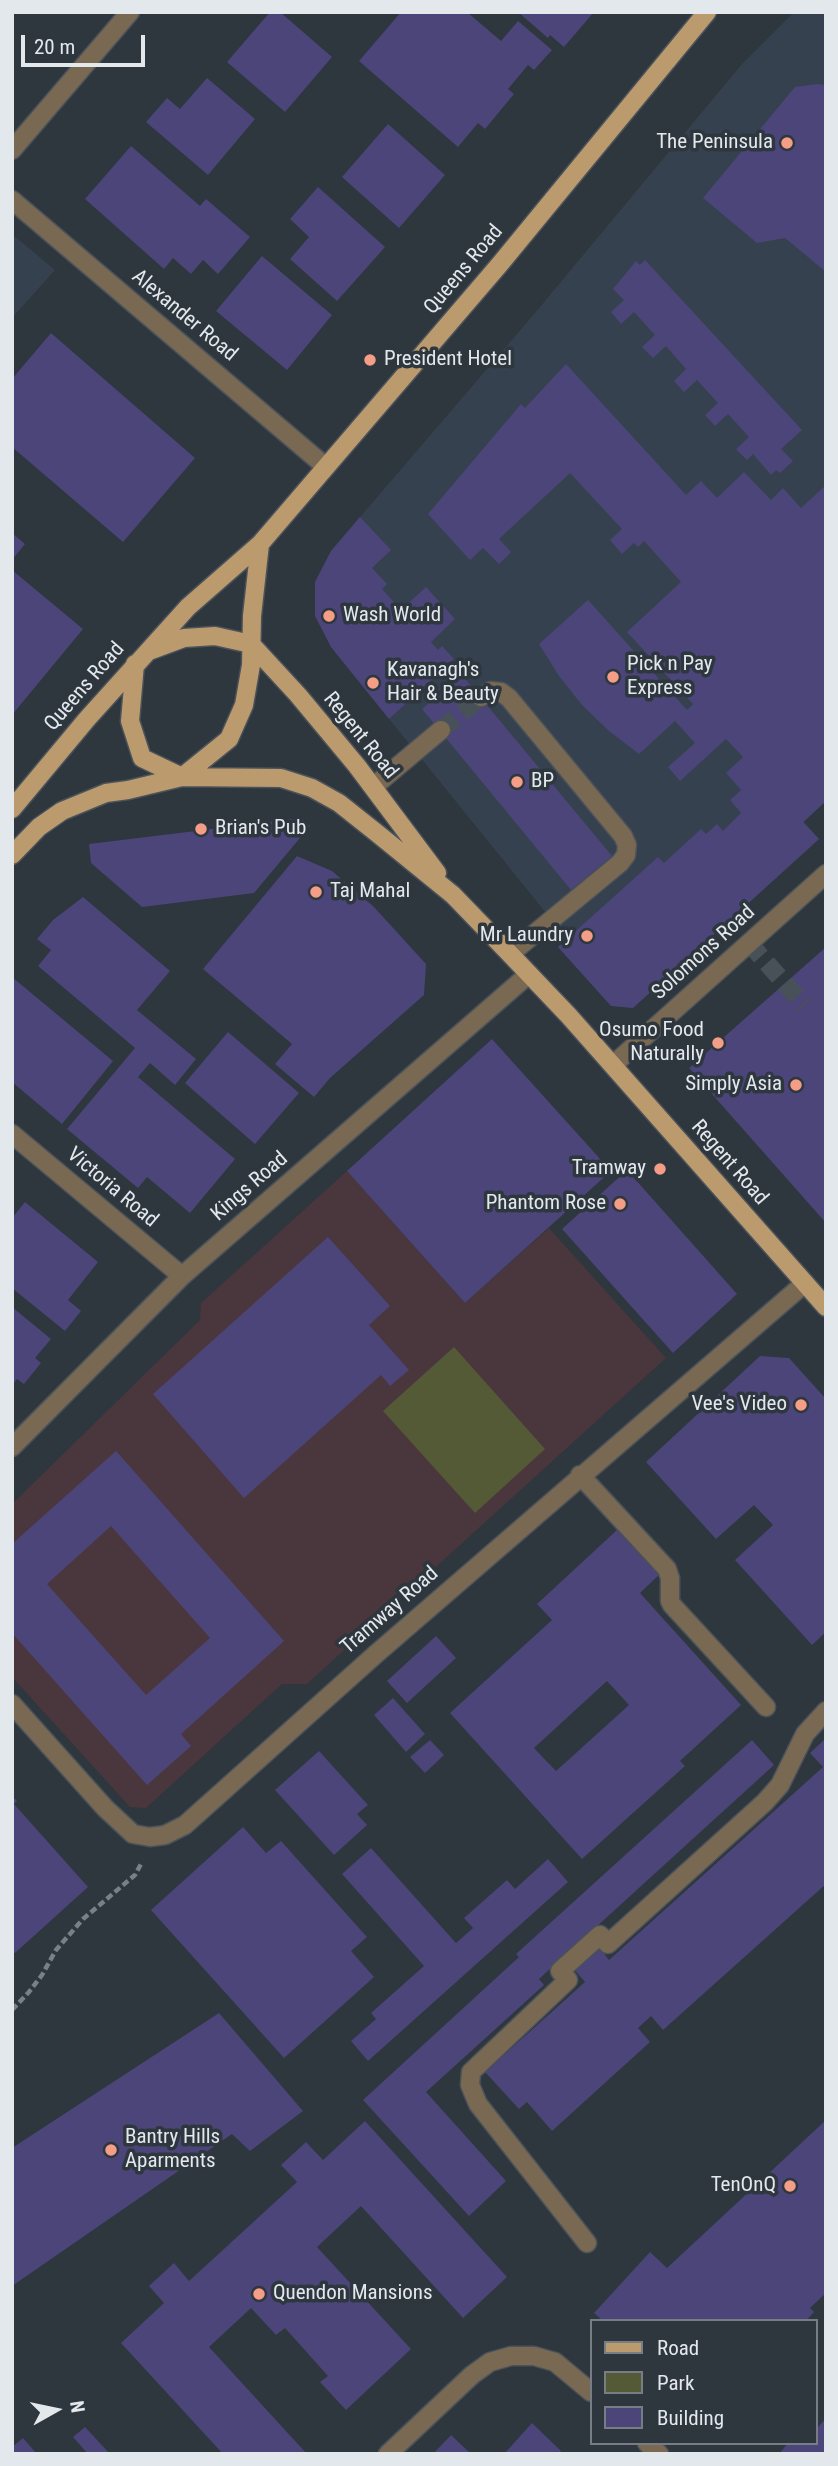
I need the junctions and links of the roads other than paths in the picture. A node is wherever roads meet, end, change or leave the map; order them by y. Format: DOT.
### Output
graph roads {
  1 [pos="130,12"];
  2 [pos="716,12"];
  3 [pos="704,18"];
  4 [pos="12,150"];
  5 [pos="16,210"];
  6 [pos="326,467"];
  7 [pos="260,544"];
  8 [pos="251,644"];
  9 [pos="141,658"];
  10 [pos="481,697"];
  11 [pos="440,730"];
  12 [pos="182,777"];
  13 [pos="373,787"];
  14 [pos="12,809"];
  15 [pos="12,855"];
  16 [pos="826,874"];
  17 [pos="453,895"];
  18 [pos="510,954"];
  19 [pos="528,974"];
  20 [pos="613,1065"];
  21 [pos="12,1133"];
  22 [pos="182,1276"];
  23 [pos="805,1283"];
  24 [pos="826,1307"];
  25 [pos="12,1447"];
  26 [pos="580,1475"];
  27 [pos="12,1704"];
  28 [pos="766,1707"];
  29 [pos="826,1711"];
  30 [pos="587,2243"];
  31 [pos="590,2391"];
  32 [pos="388,2454"];
  1 -- 4 [label="street"];
  2 -- 3 [label="main road, Queens Road"];
  3 -- 6 [label="main road, Queens Road"];
  5 -- 6 [label="street, Alexander Road"];
  6 -- 7 [label="main road, Queens Road"];
  7 -- 8 [label="main road"];
  7 -- 9 [label="main road, Queens Road"];
  8 -- 9 [label="main road"];
  8 -- 12 [label="main road"];
  8 -- 13 [label="main road, Regent Road"];
  9 -- 12 [label="main road"];
  9 -- 14 [label="main road, Queens Road"];
  10 -- 18 [label="street"];
  11 -- 13 [label="street"];
  12 -- 15 [label="main road"];
  12 -- 17 [label="main road, Regent Road"];
  13 -- 17 [label="main road, Regent Road"];
  16 -- 20 [label="street, Solomons Road"];
  17 -- 18 [label="main road, Regent Road"];
  18 -- 19 [label="main road, Regent Road"];
  19 -- 20 [label="main road, Regent Road"];
  19 -- 22 [label="street, Kings Road"];
  20 -- 23 [label="main road, Regent Road"];
  21 -- 22 [label="street, Victoria Road"];
  22 -- 25 [label="street, Kings Road"];
  23 -- 24 [label="main road, Regent Road"];
  23 -- 26 [label="street, Tramway Road"];
  26 -- 27 [label="street, Tramway Road"];
  26 -- 28 [label="street"];
  29 -- 30 [label="street"];
  31 -- 32 [label="street"];
}
